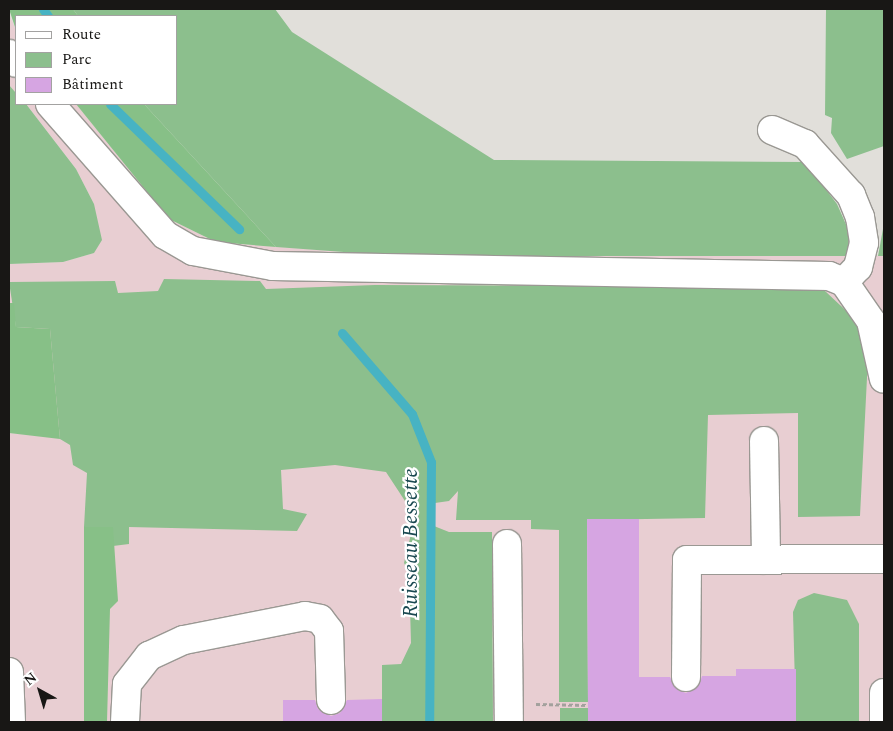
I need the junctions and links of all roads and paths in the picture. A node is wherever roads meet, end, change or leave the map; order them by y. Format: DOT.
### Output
graph roads {
  1 [pos="51,105"];
  2 [pos="772,130"];
  3 [pos="844,282"];
  4 [pos="884,380"];
  5 [pos="764,441"];
  6 [pos="507,544"];
  7 [pos="884,559"];
  8 [pos="766,560"];
  9 [pos="9,672"];
  10 [pos="686,677"];
  11 [pos="884,693"];
  12 [pos="331,700"];
  13 [pos="560,704"];
  14 [pos="588,705"];
  15 [pos="11,722"];
  16 [pos="125,722"];
  17 [pos="509,722"];
  18 [pos="884,722"];
  1 -- 3 [label="lane"];
  2 -- 3 [label="lane"];
  3 -- 4 [label="lane"];
  5 -- 8 [label="lane"];
  6 -- 17 [label="lane"];
  7 -- 8 [label="lane"];
  8 -- 10 [label="lane"];
  9 -- 15 [label="lane"];
  11 -- 18 [label="lane"];
  12 -- 16 [label="lane"];
  13 -- 14 [label="path"];
}
